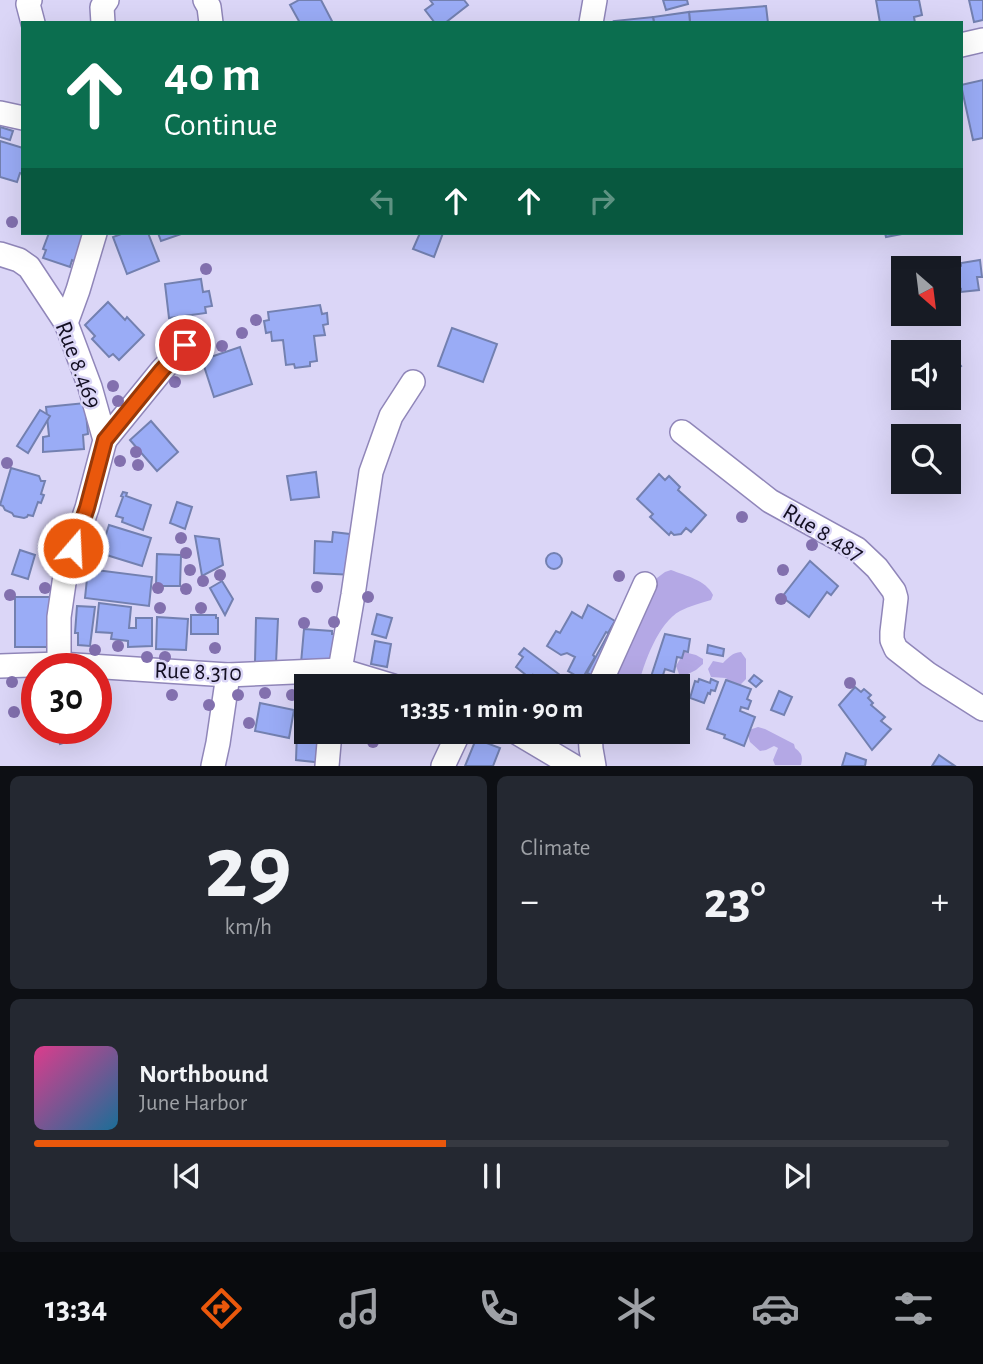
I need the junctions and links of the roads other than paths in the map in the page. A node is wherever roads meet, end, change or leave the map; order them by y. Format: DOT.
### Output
graph roads {
  1 [pos="30,0"];
  2 [pos="107,0"];
  3 [pos="205,0"];
  4 [pos="595,0"];
  5 [pos="32,21"];
  6 [pos="103,21"];
  7 [pos="211,21"];
  8 [pos="592,21"];
  9 [pos="983,40"];
  10 [pos="963,45"];
  11 [pos="0,113"];
  12 [pos="21,118"];
  13 [pos="94,235"];
  14 [pos="0,254"];
  15 [pos="66,323"];
  16 [pos="185,345"];
  17 [pos="413,382"];
  18 [pos="681,432"];
  19 [pos="105,440"];
  20 [pos="645,584"];
  21 [pos="59,653"];
  22 [pos="21,665"];
  23 [pos="0,666"];
  24 [pos="112,668"];
  25 [pos="333,674"];
  26 [pos="604,674"];
  27 [pos="228,676"];
  28 [pos="294,676"];
  29 [pos="983,709"];
  30 [pos="329,744"];
  31 [pos="453,744"];
  32 [pos="537,744"];
  33 [pos="591,744"];
  34 [pos="214,765"];
  35 [pos="327,765"];
  36 [pos="443,765"];
  37 [pos="573,765"];
  38 [pos="594,765"];
  1 -- 5 [label="street"];
  2 -- 6 [label="street"];
  3 -- 7 [label="street"];
  4 -- 8 [label="street"];
  9 -- 10 [label="street"];
  11 -- 12 [label="street"];
  13 -- 15 [label="street"];
  14 -- 15 [label="street, Rue 8.469"];
  15 -- 19 [label="street, Rue 8.469"];
  16 -- 19 [label="street"];
  17 -- 25 [label="street"];
  18 -- 29 [label="street, Rue 8.487"];
  19 -- 21 [label="street, Rue 8.469"];
  20 -- 26 [label="street"];
  22 -- 23 [label="street, Rue 8.310"];
  24 -- 27 [label="street, Rue 8.310"];
  27 -- 28 [label="street, Rue 8.310"];
  27 -- 34 [label="street"];
  30 -- 35 [label="street"];
  31 -- 36 [label="street"];
  32 -- 37 [label="street"];
  33 -- 38 [label="street"];
}
